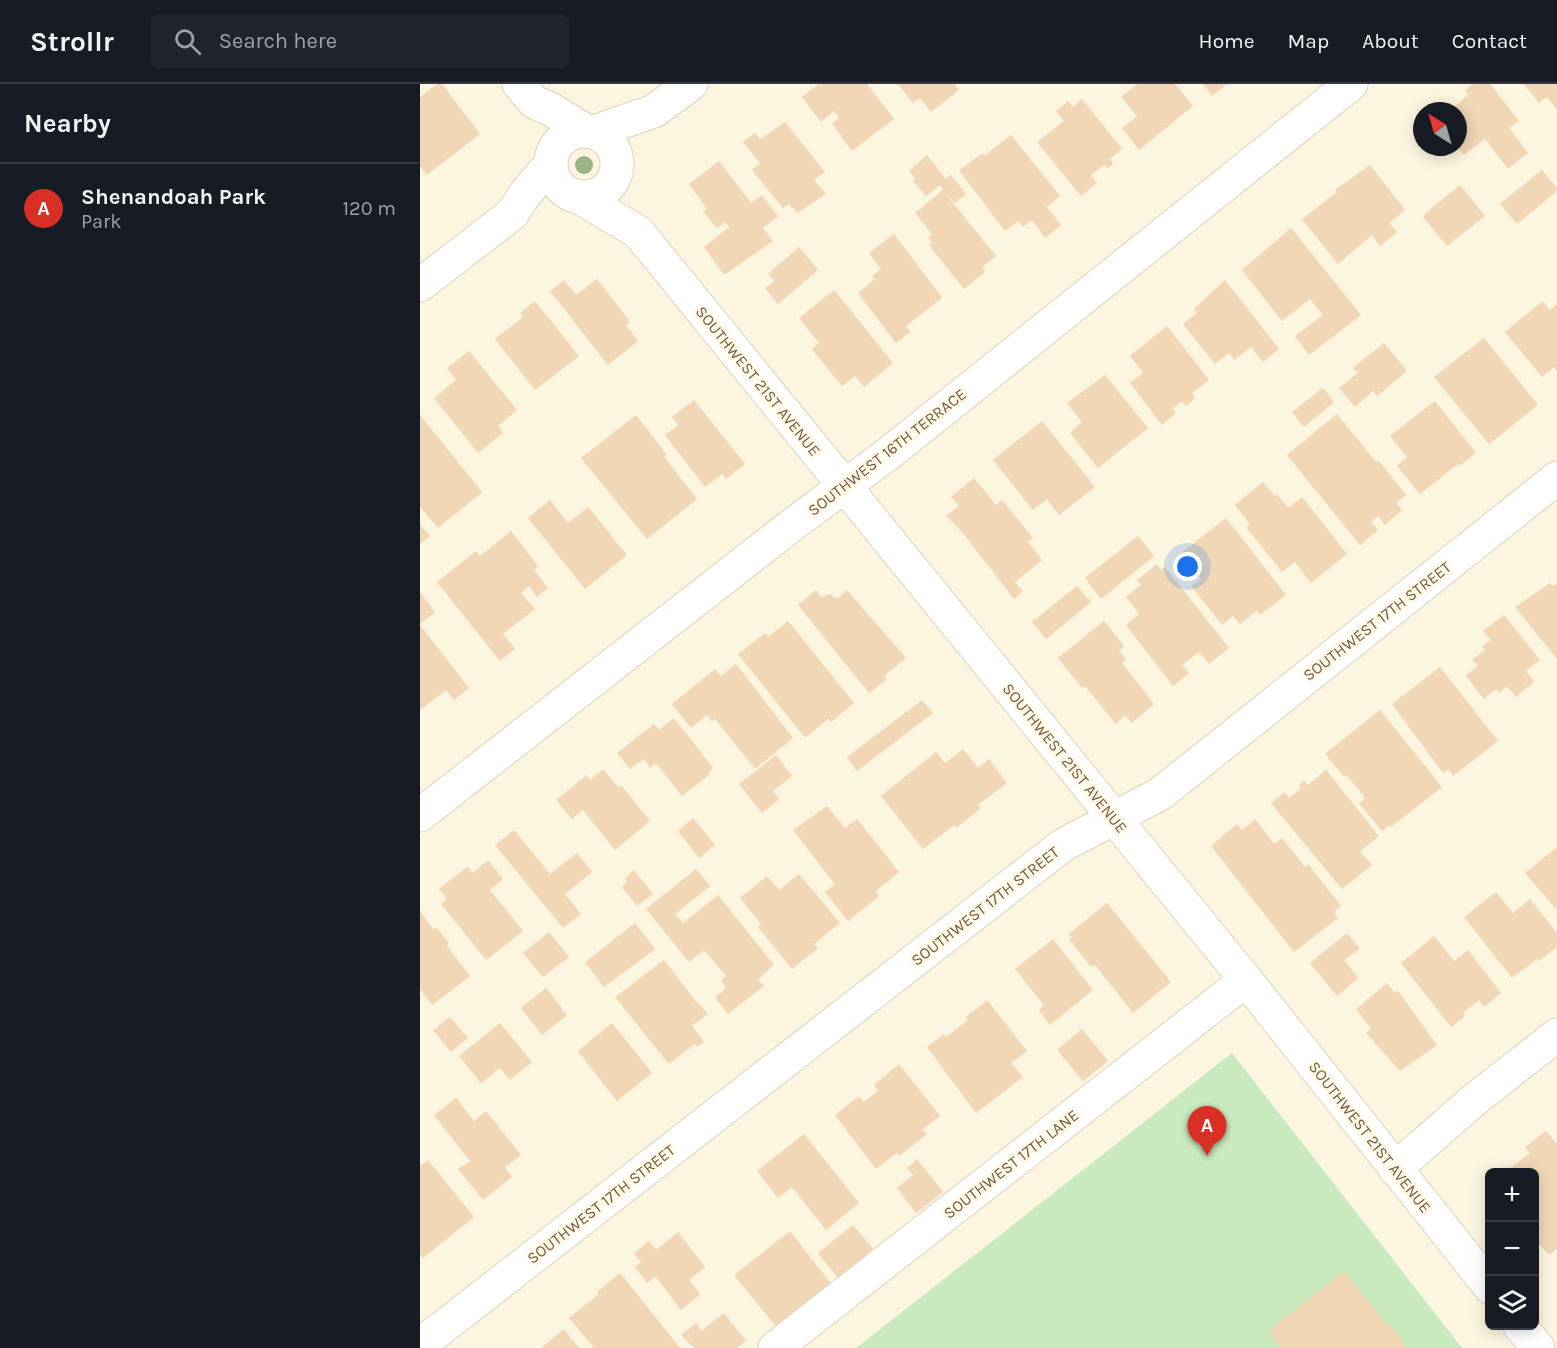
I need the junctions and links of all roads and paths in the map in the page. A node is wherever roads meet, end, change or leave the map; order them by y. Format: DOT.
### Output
graph roads {
  1 [pos="691,84"];
  2 [pos="1351,84"];
  3 [pos="527,93"];
  4 [pos="654,111"];
  5 [pos="590,132"];
  6 [pos="552,159"];
  7 [pos="617,166"];
  8 [pos="575,196"];
  9 [pos="512,214"];
  10 [pos="638,232"];
  11 [pos="420,285"];
  12 [pos="1557,478"];
  13 [pos="843,487"];
  14 [pos="420,815"];
  15 [pos="1114,818"];
  16 [pos="1246,980"];
  17 [pos="1557,1035"];
  18 [pos="1395,1169"];
  19 [pos="1485,1281"];
  20 [pos="1523,1330"];
  21 [pos="420,1345"];
  22 [pos="776,1348"];
  23 [pos="1538,1348"];
  1 -- 4 [label="street"];
  2 -- 13 [label="street, SOUTHWEST 16TH TERRACE"];
  3 -- 5 [label="street"];
  3 -- 6 [label="street"];
  4 -- 5 [label="street"];
  4 -- 7 [label="street"];
  5 -- 6 [label="street"];
  5 -- 7 [label="street"];
  6 -- 8 [label="street"];
  6 -- 9 [label="street"];
  7 -- 8 [label="street"];
  7 -- 10 [label="street, SOUTHWEST 21ST AVENUE"];
  8 -- 9 [label="street"];
  8 -- 10 [label="street, SOUTHWEST 21ST AVENUE"];
  9 -- 11 [label="street"];
  10 -- 13 [label="street, SOUTHWEST 21ST AVENUE"];
  12 -- 15 [label="street, SOUTHWEST 17TH STREET"];
  13 -- 14 [label="street, SOUTHWEST 16TH TERRACE"];
  13 -- 15 [label="street, SOUTHWEST 21ST AVENUE"];
  15 -- 16 [label="street, SOUTHWEST 21ST AVENUE"];
  15 -- 21 [label="street, SOUTHWEST 17TH STREET"];
  16 -- 18 [label="street, SOUTHWEST 21ST AVENUE"];
  16 -- 22 [label="street, SOUTHWEST 17TH LANE"];
  17 -- 18 [label="street"];
  18 -- 19 [label="street, SOUTHWEST 21ST AVENUE"];
  20 -- 23 [label="street"];
}
